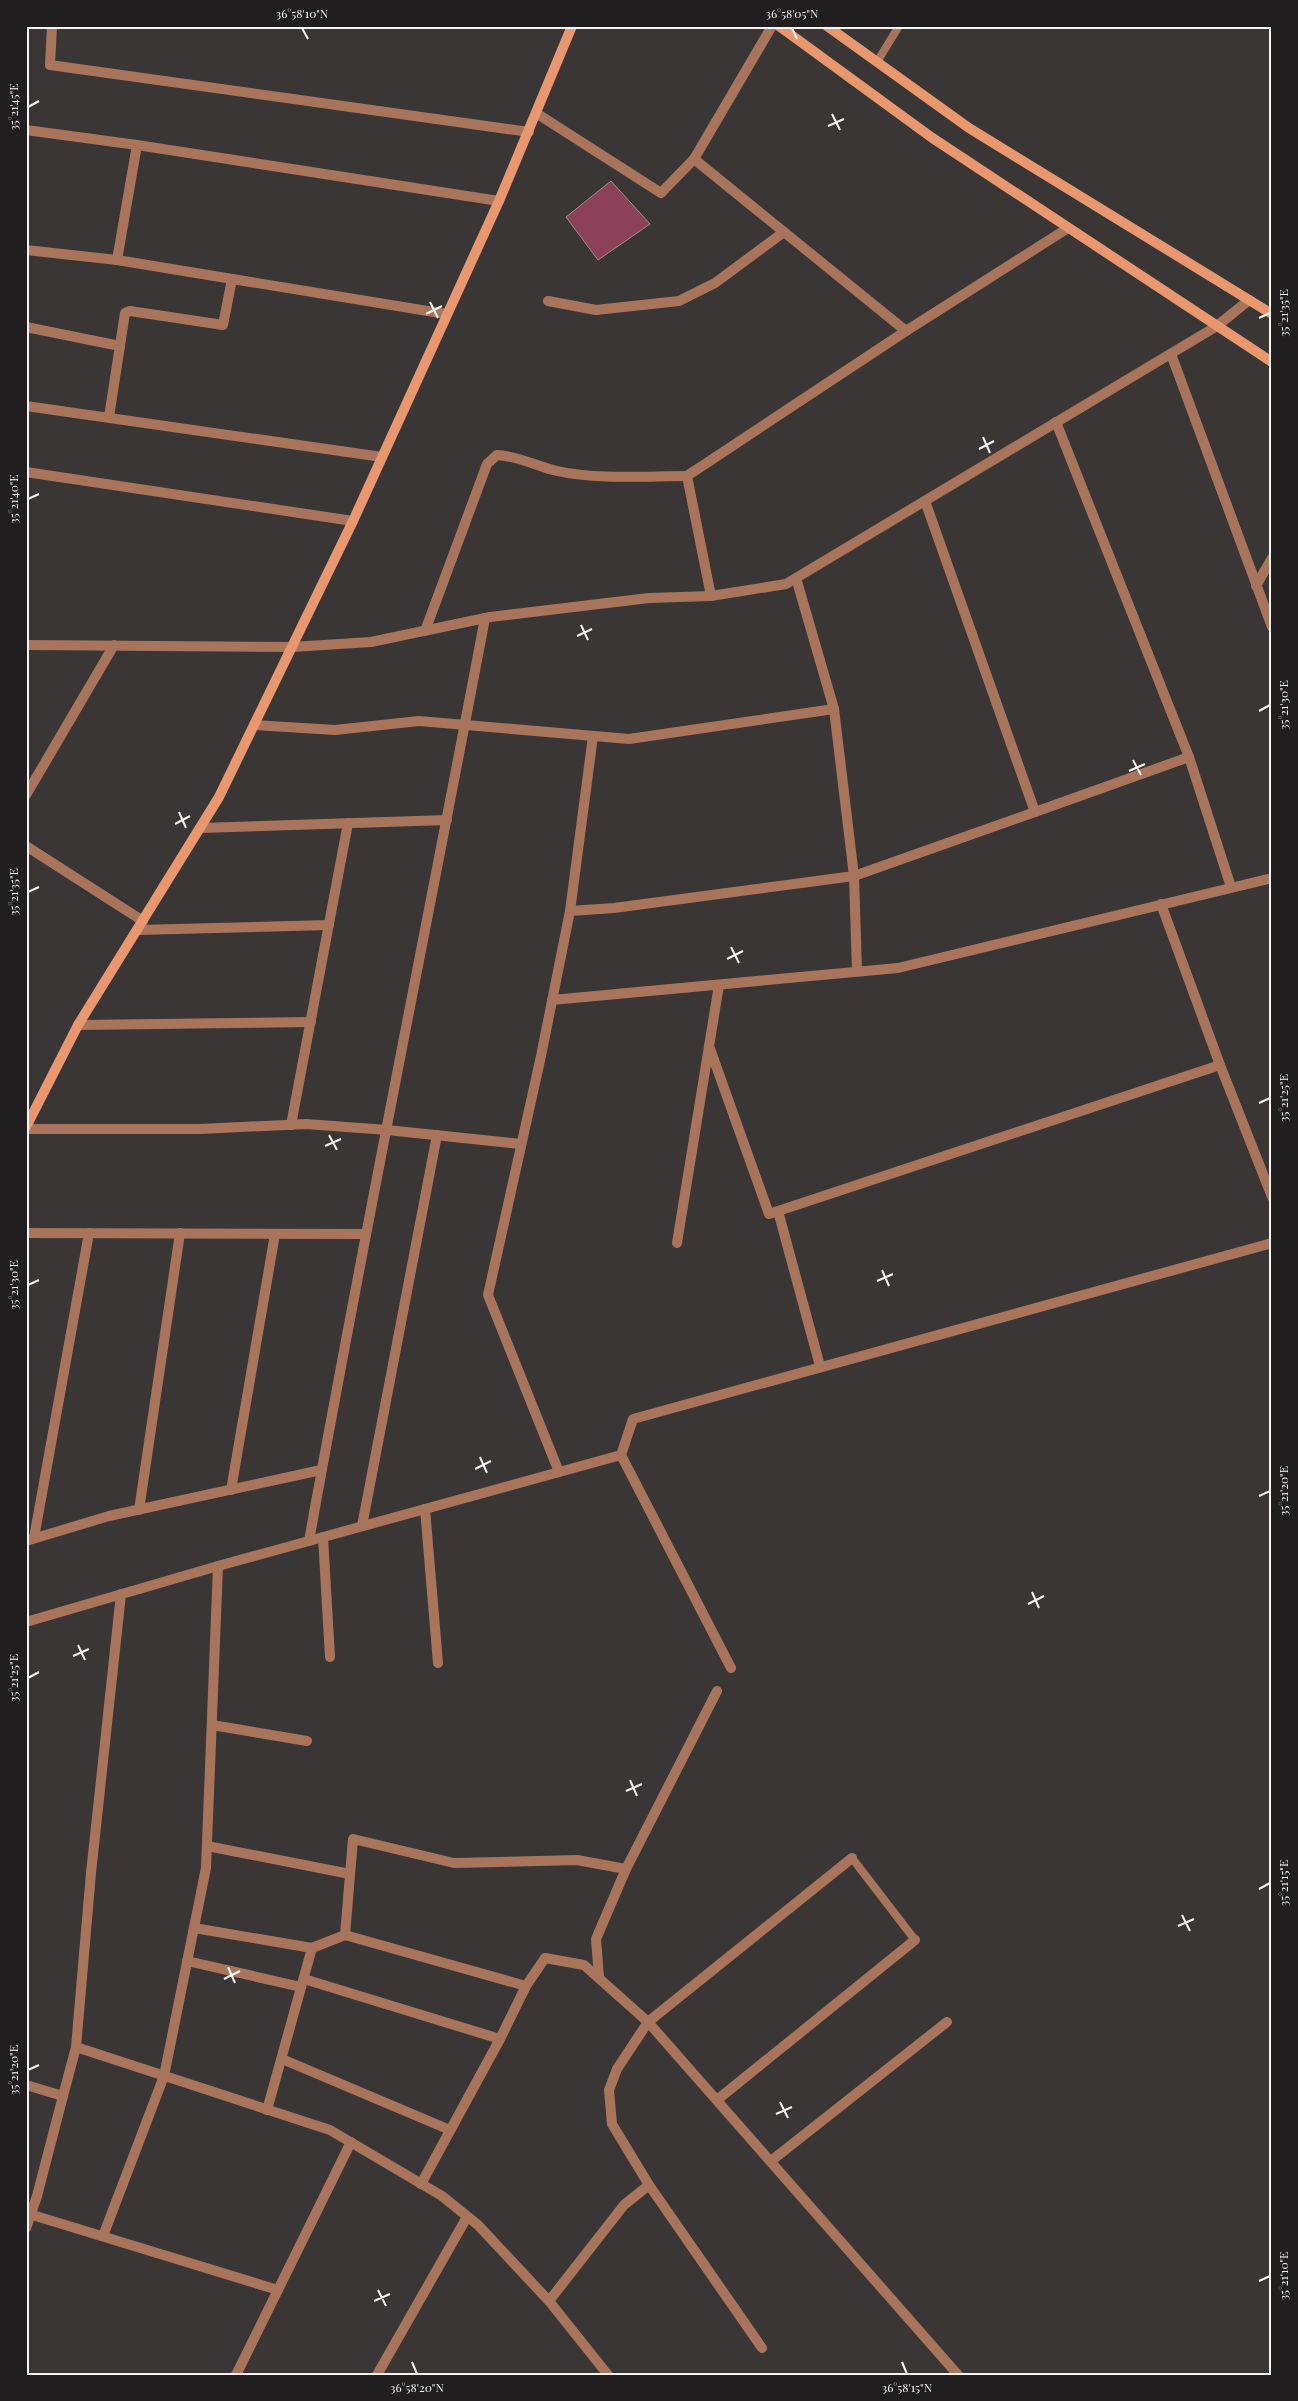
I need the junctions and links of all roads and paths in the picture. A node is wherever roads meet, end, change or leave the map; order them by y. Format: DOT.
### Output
graph roads {
  1 [pos="52,26"];
  2 [pos="572,26"];
  3 [pos="772,26"];
  4 [pos="779,26"];
  5 [pos="827,26"];
  6 [pos="899,26"];
  7 [pos="877,62"];
  8 [pos="536,114"];
  9 [pos="26,130"];
  10 [pos="529,132"];
  11 [pos="137,145"];
  12 [pos="694,159"];
  13 [pos="499,201"];
  14 [pos="1068,228"];
  15 [pos="784,232"];
  16 [pos="26,250"];
  17 [pos="117,260"];
  18 [pos="232,279"];
  19 [pos="1250,300"];
  20 [pos="548,301"];
  21 [pos="446,314"];
  22 [pos="1272,314"];
  23 [pos="1217,326"];
  24 [pos="26,327"];
  25 [pos="906,331"];
  26 [pos="120,346"];
  27 [pos="1171,354"];
  28 [pos="1272,362"];
  29 [pos="26,406"];
  30 [pos="109,418"];
  31 [pos="1056,422"];
  32 [pos="382,457"];
  33 [pos="26,472"];
  34 [pos="687,476"];
  35 [pos="925,501"];
  36 [pos="353,521"];
  37 [pos="1272,558"];
  38 [pos="796,578"];
  39 [pos="1256,586"];
  40 [pos="711,596"];
  41 [pos="485,618"];
  42 [pos="1272,627"];
  43 [pos="425,631"];
  44 [pos="26,645"];
  45 [pos="114,645"];
  46 [pos="292,648"];
  47 [pos="834,709"];
  48 [pos="254,725"];
  49 [pos="464,726"];
  50 [pos="594,736"];
  51 [pos="1189,756"];
  52 [pos="26,795"];
  53 [pos="1036,812"];
  54 [pos="447,820"];
  55 [pos="348,823"];
  56 [pos="200,828"];
  57 [pos="26,846"];
  58 [pos="854,876"];
  59 [pos="1272,878"];
  60 [pos="1231,887"];
  61 [pos="1161,904"];
  62 [pos="570,911"];
  63 [pos="140,925"];
  64 [pos="329,925"];
  65 [pos="857,972"];
  66 [pos="719,984"];
  67 [pos="552,1000"];
  68 [pos="310,1022"];
  69 [pos="78,1025"];
  70 [pos="709,1046"];
  71 [pos="1220,1065"];
  72 [pos="291,1125"];
  73 [pos="26,1128"];
  74 [pos="387,1130"];
  75 [pos="437,1135"];
  76 [pos="521,1144"];
  77 [pos="1272,1197"];
  78 [pos="778,1212"];
  79 [pos="26,1233"];
  80 [pos="89,1233"];
  81 [pos="180,1234"];
  82 [pos="275,1234"];
  83 [pos="366,1234"];
  84 [pos="677,1243"];
  85 [pos="1272,1243"];
  86 [pos="820,1366"];
  87 [pos="621,1456"];
  88 [pos="322,1470"];
  89 [pos="559,1472"];
  90 [pos="231,1490"];
  91 [pos="425,1509"];
  92 [pos="139,1510"];
  93 [pos="362,1526"];
  94 [pos="324,1537"];
  95 [pos="30,1539"];
  96 [pos="309,1541"];
  97 [pos="218,1566"];
  98 [pos="121,1594"];
  99 [pos="26,1622"];
  100 [pos="330,1657"];
  101 [pos="438,1663"];
  102 [pos="731,1668"];
  103 [pos="716,1692"];
  104 [pos="212,1725"];
  105 [pos="307,1741"];
  106 [pos="207,1846"];
  107 [pos="852,1858"];
  108 [pos="626,1869"];
  109 [pos="350,1874"];
  110 [pos="194,1928"];
  111 [pos="345,1935"];
  112 [pos="915,1940"];
  113 [pos="312,1948"];
  114 [pos="187,1962"];
  115 [pos="599,1978"];
  116 [pos="302,1983"];
  117 [pos="526,1986"];
  118 [pos="648,2022"];
  119 [pos="947,2022"];
  120 [pos="500,2039"];
  121 [pos="76,2047"];
  122 [pos="282,2059"];
  123 [pos="164,2076"];
  124 [pos="26,2085"];
  125 [pos="64,2096"];
  126 [pos="717,2100"];
  127 [pos="268,2110"];
  128 [pos="450,2130"];
  129 [pos="351,2142"];
  130 [pos="771,2161"];
  131 [pos="421,2184"];
  132 [pos="649,2185"];
  133 [pos="29,2213"];
  134 [pos="467,2217"];
  135 [pos="26,2228"];
  136 [pos="103,2236"];
  137 [pos="278,2290"];
  138 [pos="549,2301"];
  139 [pos="762,2348"];
  140 [pos="236,2375"];
  141 [pos="377,2375"];
  142 [pos="608,2375"];
  143 [pos="958,2375"];
  1 -- 10 [label="street"];
  2 -- 8 [label="main road"];
  3 -- 12 [label="street"];
  4 -- 14 [label="main road"];
  5 -- 7 [label="main road"];
  6 -- 7 [label="lane"];
  7 -- 19 [label="main road"];
  8 -- 10 [label="main road"];
  8 -- 12 [label="street"];
  9 -- 11 [label="street"];
  10 -- 13 [label="main road"];
  11 -- 13 [label="street"];
  11 -- 17 [label="street"];
  12 -- 15 [label="street"];
  13 -- 21 [label="main road"];
  14 -- 23 [label="main road"];
  14 -- 25 [label="street"];
  15 -- 20 [label="street"];
  15 -- 25 [label="street"];
  16 -- 17 [label="street"];
  17 -- 18 [label="street"];
  18 -- 21 [label="street"];
  18 -- 26 [label="street"];
  19 -- 22 [label="main road"];
  19 -- 23 [label="street"];
  21 -- 32 [label="main road"];
  23 -- 27 [label="street"];
  23 -- 28 [label="main road"];
  24 -- 26 [label="street"];
  25 -- 34 [label="street"];
  26 -- 30 [label="street"];
  27 -- 31 [label="street"];
  27 -- 39 [label="street"];
  29 -- 30 [label="street"];
  30 -- 32 [label="street"];
  31 -- 35 [label="street"];
  31 -- 51 [label="street"];
  32 -- 36 [label="main road"];
  33 -- 36 [label="street"];
  34 -- 40 [label="street"];
  34 -- 43 [label="street"];
  35 -- 38 [label="street"];
  35 -- 53 [label="street"];
  36 -- 46 [label="main road"];
  37 -- 39 [label="street"];
  38 -- 40 [label="street"];
  38 -- 47 [label="street"];
  39 -- 42 [label="street"];
  40 -- 41 [label="street"];
  41 -- 43 [label="street"];
  41 -- 49 [label="street"];
  43 -- 46 [label="street"];
  44 -- 45 [label="street"];
  45 -- 46 [label="street"];
  45 -- 52 [label="street"];
  46 -- 48 [label="main road"];
  47 -- 50 [label="street"];
  47 -- 58 [label="street"];
  48 -- 49 [label="street"];
  48 -- 56 [label="main road"];
  49 -- 50 [label="street"];
  49 -- 54 [label="street"];
  50 -- 62 [label="street"];
  51 -- 53 [label="street"];
  51 -- 60 [label="street"];
  53 -- 58 [label="street"];
  54 -- 55 [label="street"];
  54 -- 74 [label="street"];
  55 -- 56 [label="street"];
  55 -- 64 [label="street"];
  56 -- 63 [label="main road"];
  57 -- 63 [label="street"];
  58 -- 62 [label="street"];
  58 -- 65 [label="street"];
  59 -- 60 [label="street"];
  60 -- 61 [label="street"];
  61 -- 65 [label="street"];
  61 -- 71 [label="street"];
  62 -- 67 [label="street"];
  63 -- 64 [label="street"];
  63 -- 69 [label="main road"];
  64 -- 68 [label="street"];
  65 -- 66 [label="street"];
  66 -- 67 [label="street"];
  66 -- 70 [label="street"];
  67 -- 76 [label="street"];
  68 -- 69 [label="street"];
  68 -- 72 [label="street"];
  69 -- 73 [label="main road"];
  70 -- 78 [label="street"];
  70 -- 84 [label="street"];
  71 -- 77 [label="street"];
  71 -- 78 [label="street"];
  72 -- 73 [label="street"];
  72 -- 74 [label="street"];
  74 -- 75 [label="street"];
  74 -- 83 [label="street"];
  75 -- 76 [label="street"];
  75 -- 93 [label="street"];
  76 -- 89 [label="street"];
  78 -- 86 [label="street"];
  79 -- 80 [label="street"];
  80 -- 81 [label="street"];
  80 -- 95 [label="street"];
  81 -- 82 [label="street"];
  81 -- 92 [label="street"];
  82 -- 83 [label="street"];
  82 -- 90 [label="street"];
  83 -- 88 [label="street"];
  85 -- 86 [label="street"];
  86 -- 87 [label="street"];
  87 -- 89 [label="street"];
  87 -- 102 [label="street"];
  88 -- 90 [label="street"];
  88 -- 96 [label="street"];
  89 -- 91 [label="street"];
  90 -- 92 [label="street"];
  91 -- 93 [label="street"];
  91 -- 101 [label="street"];
  92 -- 95 [label="street"];
  93 -- 94 [label="street"];
  94 -- 96 [label="street"];
  94 -- 100 [label="street"];
  96 -- 97 [label="street"];
  97 -- 98 [label="street"];
  97 -- 104 [label="street"];
  98 -- 99 [label="street"];
  98 -- 121 [label="street"];
  103 -- 108 [label="street"];
  104 -- 105 [label="street"];
  104 -- 106 [label="street"];
  106 -- 109 [label="street"];
  106 -- 110 [label="street"];
  107 -- 112 [label="lane"];
  107 -- 118 [label="street"];
  108 -- 109 [label="street"];
  108 -- 115 [label="street"];
  109 -- 111 [label="street"];
  110 -- 113 [label="street"];
  110 -- 114 [label="street"];
  111 -- 113 [label="street"];
  111 -- 117 [label="street"];
  112 -- 126 [label="street"];
  113 -- 116 [label="street"];
  114 -- 116 [label="street"];
  114 -- 123 [label="street"];
  115 -- 117 [label="street"];
  115 -- 118 [label="street"];
  116 -- 120 [label="street"];
  116 -- 122 [label="street"];
  117 -- 120 [label="street"];
  118 -- 126 [label="street"];
  118 -- 132 [label="street"];
  119 -- 130 [label="street"];
  120 -- 128 [label="street"];
  121 -- 123 [label="street"];
  121 -- 125 [label="street"];
  122 -- 127 [label="street"];
  122 -- 128 [label="street"];
  123 -- 127 [label="street"];
  123 -- 136 [label="street"];
  124 -- 125 [label="street"];
  125 -- 133 [label="street"];
  126 -- 130 [label="street"];
  127 -- 129 [label="street"];
  128 -- 131 [label="street"];
  129 -- 131 [label="street"];
  129 -- 137 [label="street"];
  130 -- 143 [label="street"];
  131 -- 134 [label="street"];
  132 -- 138 [label="street"];
  132 -- 139 [label="street"];
  133 -- 135 [label="street"];
  133 -- 136 [label="street"];
  134 -- 138 [label="street"];
  134 -- 141 [label="street"];
  136 -- 137 [label="street"];
  137 -- 140 [label="street"];
  138 -- 142 [label="street"];
}
